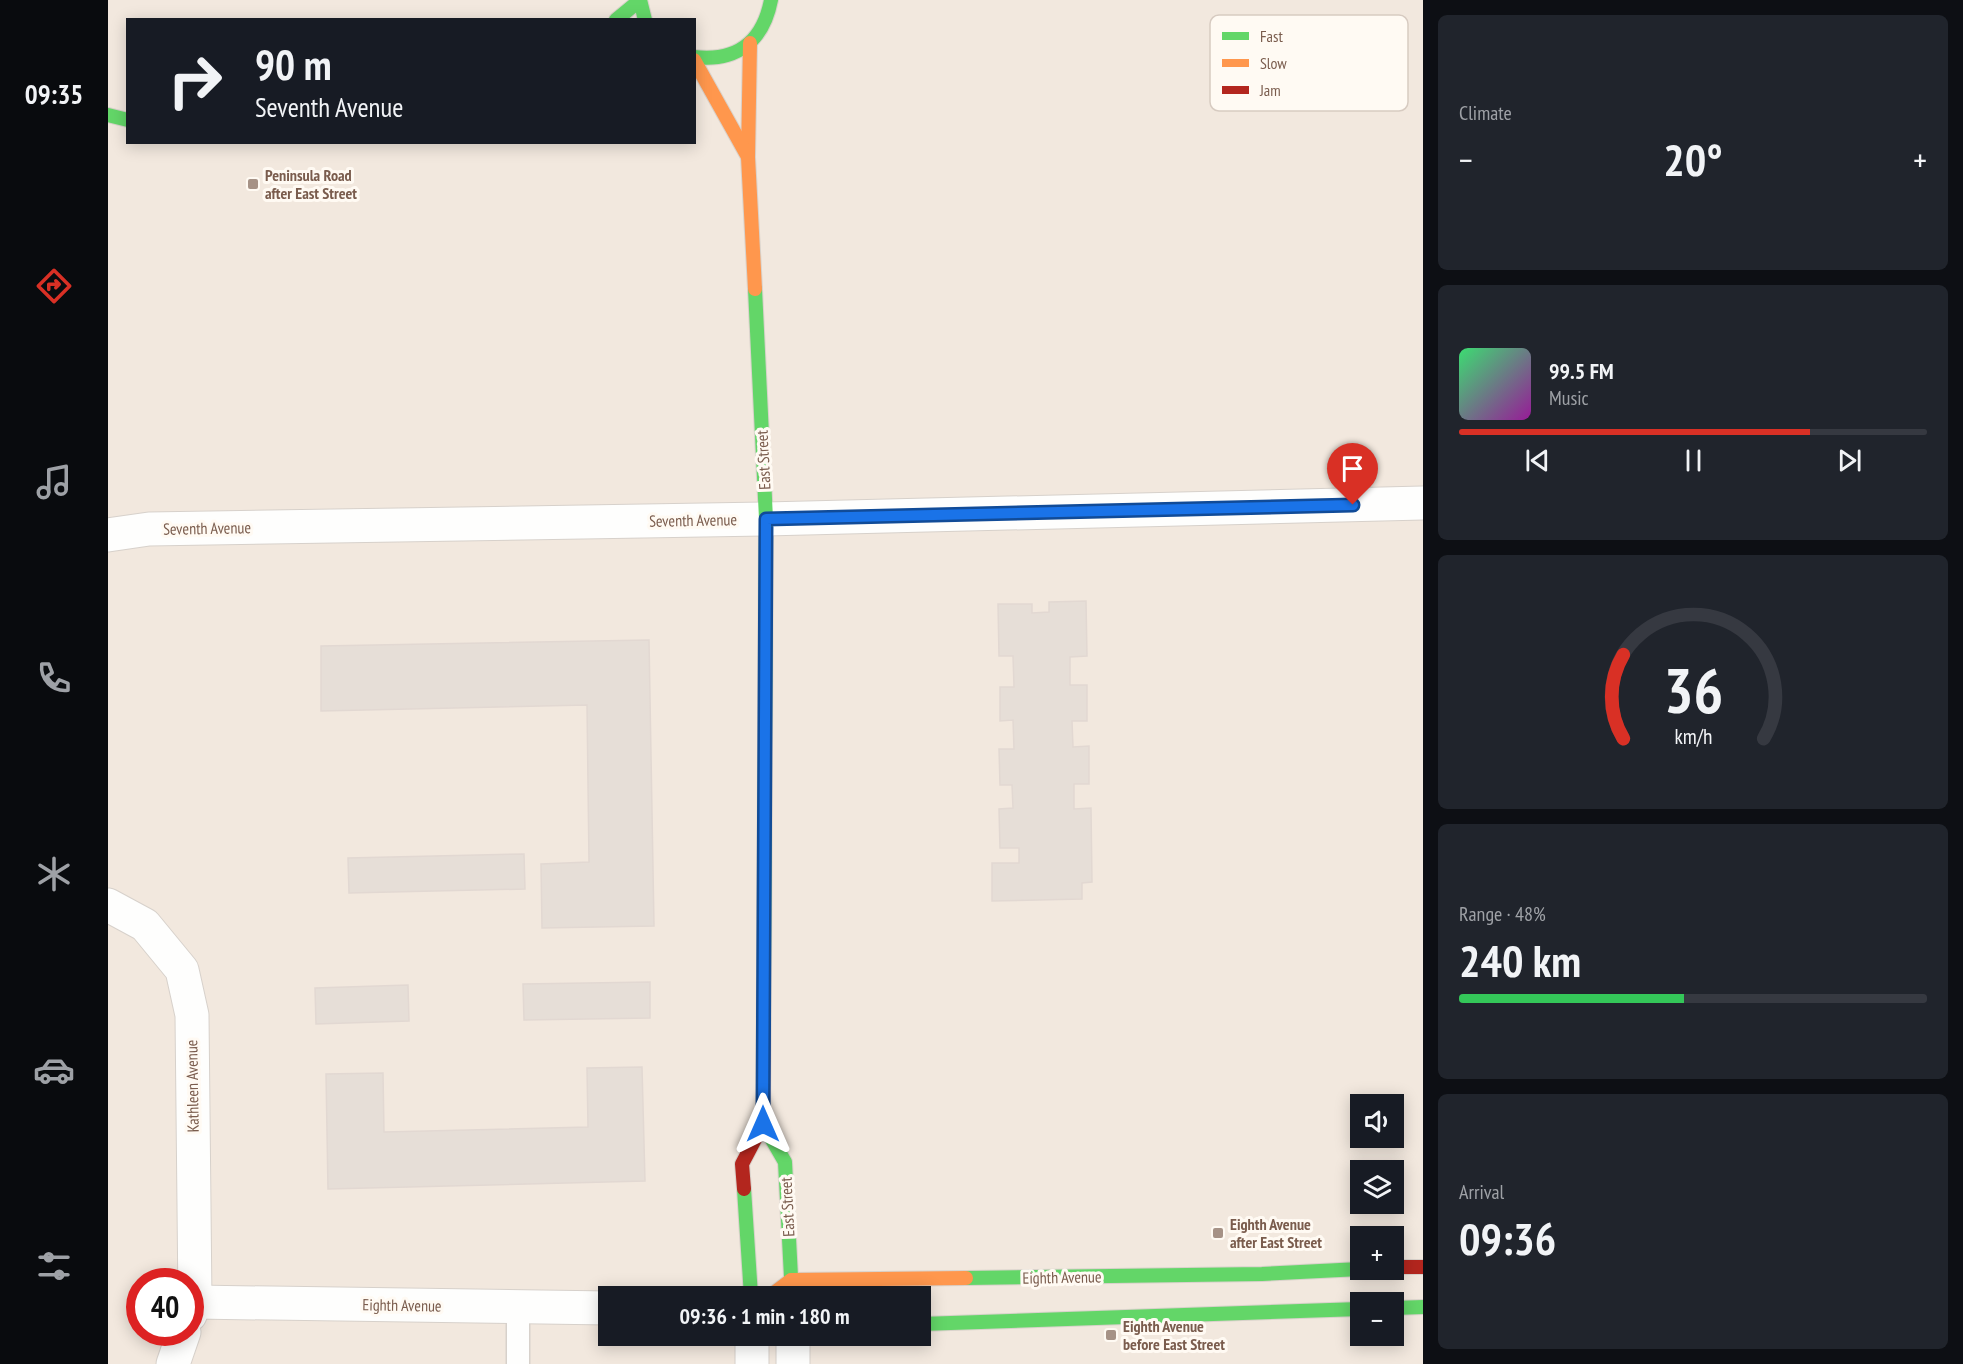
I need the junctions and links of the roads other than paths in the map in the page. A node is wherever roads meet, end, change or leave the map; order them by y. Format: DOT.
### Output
graph roads {
  1 [pos="640,0"];
  2 [pos="772,1"];
  3 [pos="618,18"];
  4 [pos="644,18"];
  5 [pos="750,43"];
  6 [pos="696,59"];
  7 [pos="696,63"];
  8 [pos="108,115"];
  9 [pos="126,120"];
  10 [pos="748,157"];
  11 [pos="1423,503"];
  12 [pos="766,519"];
  13 [pos="108,535"];
  14 [pos="108,905"];
  15 [pos="763,1124"];
  16 [pos="1423,1267"];
  17 [pos="190,1268"];
  18 [pos="1404,1268"];
  19 [pos="1350,1270"];
  20 [pos="791,1280"];
  21 [pos="750,1286"];
  22 [pos="783,1286"];
  23 [pos="791,1286"];
  24 [pos="518,1306"];
  25 [pos="1423,1307"];
  26 [pos="598,1308"];
  27 [pos="1404,1308"];
  28 [pos="1350,1309"];
  29 [pos="204,1316"];
  30 [pos="931,1324"];
  31 [pos="179,1346"];
  32 [pos="752,1346"];
  33 [pos="793,1346"];
  34 [pos="173,1364"];
  35 [pos="519,1364"];
  36 [pos="752,1364"];
  37 [pos="793,1364"];
  1 -- 3 [label="street"];
  1 -- 4 [label="street"];
  2 -- 5 [label="street"];
  5 -- 6 [label="street"];
  5 -- 10 [label="street, East Street"];
  7 -- 10 [label="street, East Street"];
  8 -- 9 [label="street"];
  10 -- 12 [label="street, East Street"];
  11 -- 12 [label="street, Seventh Avenue"];
  12 -- 13 [label="street, Seventh Avenue"];
  12 -- 15 [label="street, East Street"];
  14 -- 17 [label="street, Kathleen Avenue"];
  15 -- 20 [label="street, East Street"];
  15 -- 21 [label="street, East Street"];
  16 -- 18 [label="street"];
  19 -- 20 [label="street, Eighth Avenue"];
  20 -- 22 [label="street"];
  20 -- 23 [label="street, East Street"];
  24 -- 26 [label="street, Eighth Avenue"];
  24 -- 29 [label="street, Eighth Avenue"];
  24 -- 35 [label="lane"];
  25 -- 27 [label="street"];
  28 -- 30 [label="street"];
  31 -- 34 [label="street, Kathleen Avenue"];
  32 -- 36 [label="street"];
  33 -- 37 [label="street"];
}
